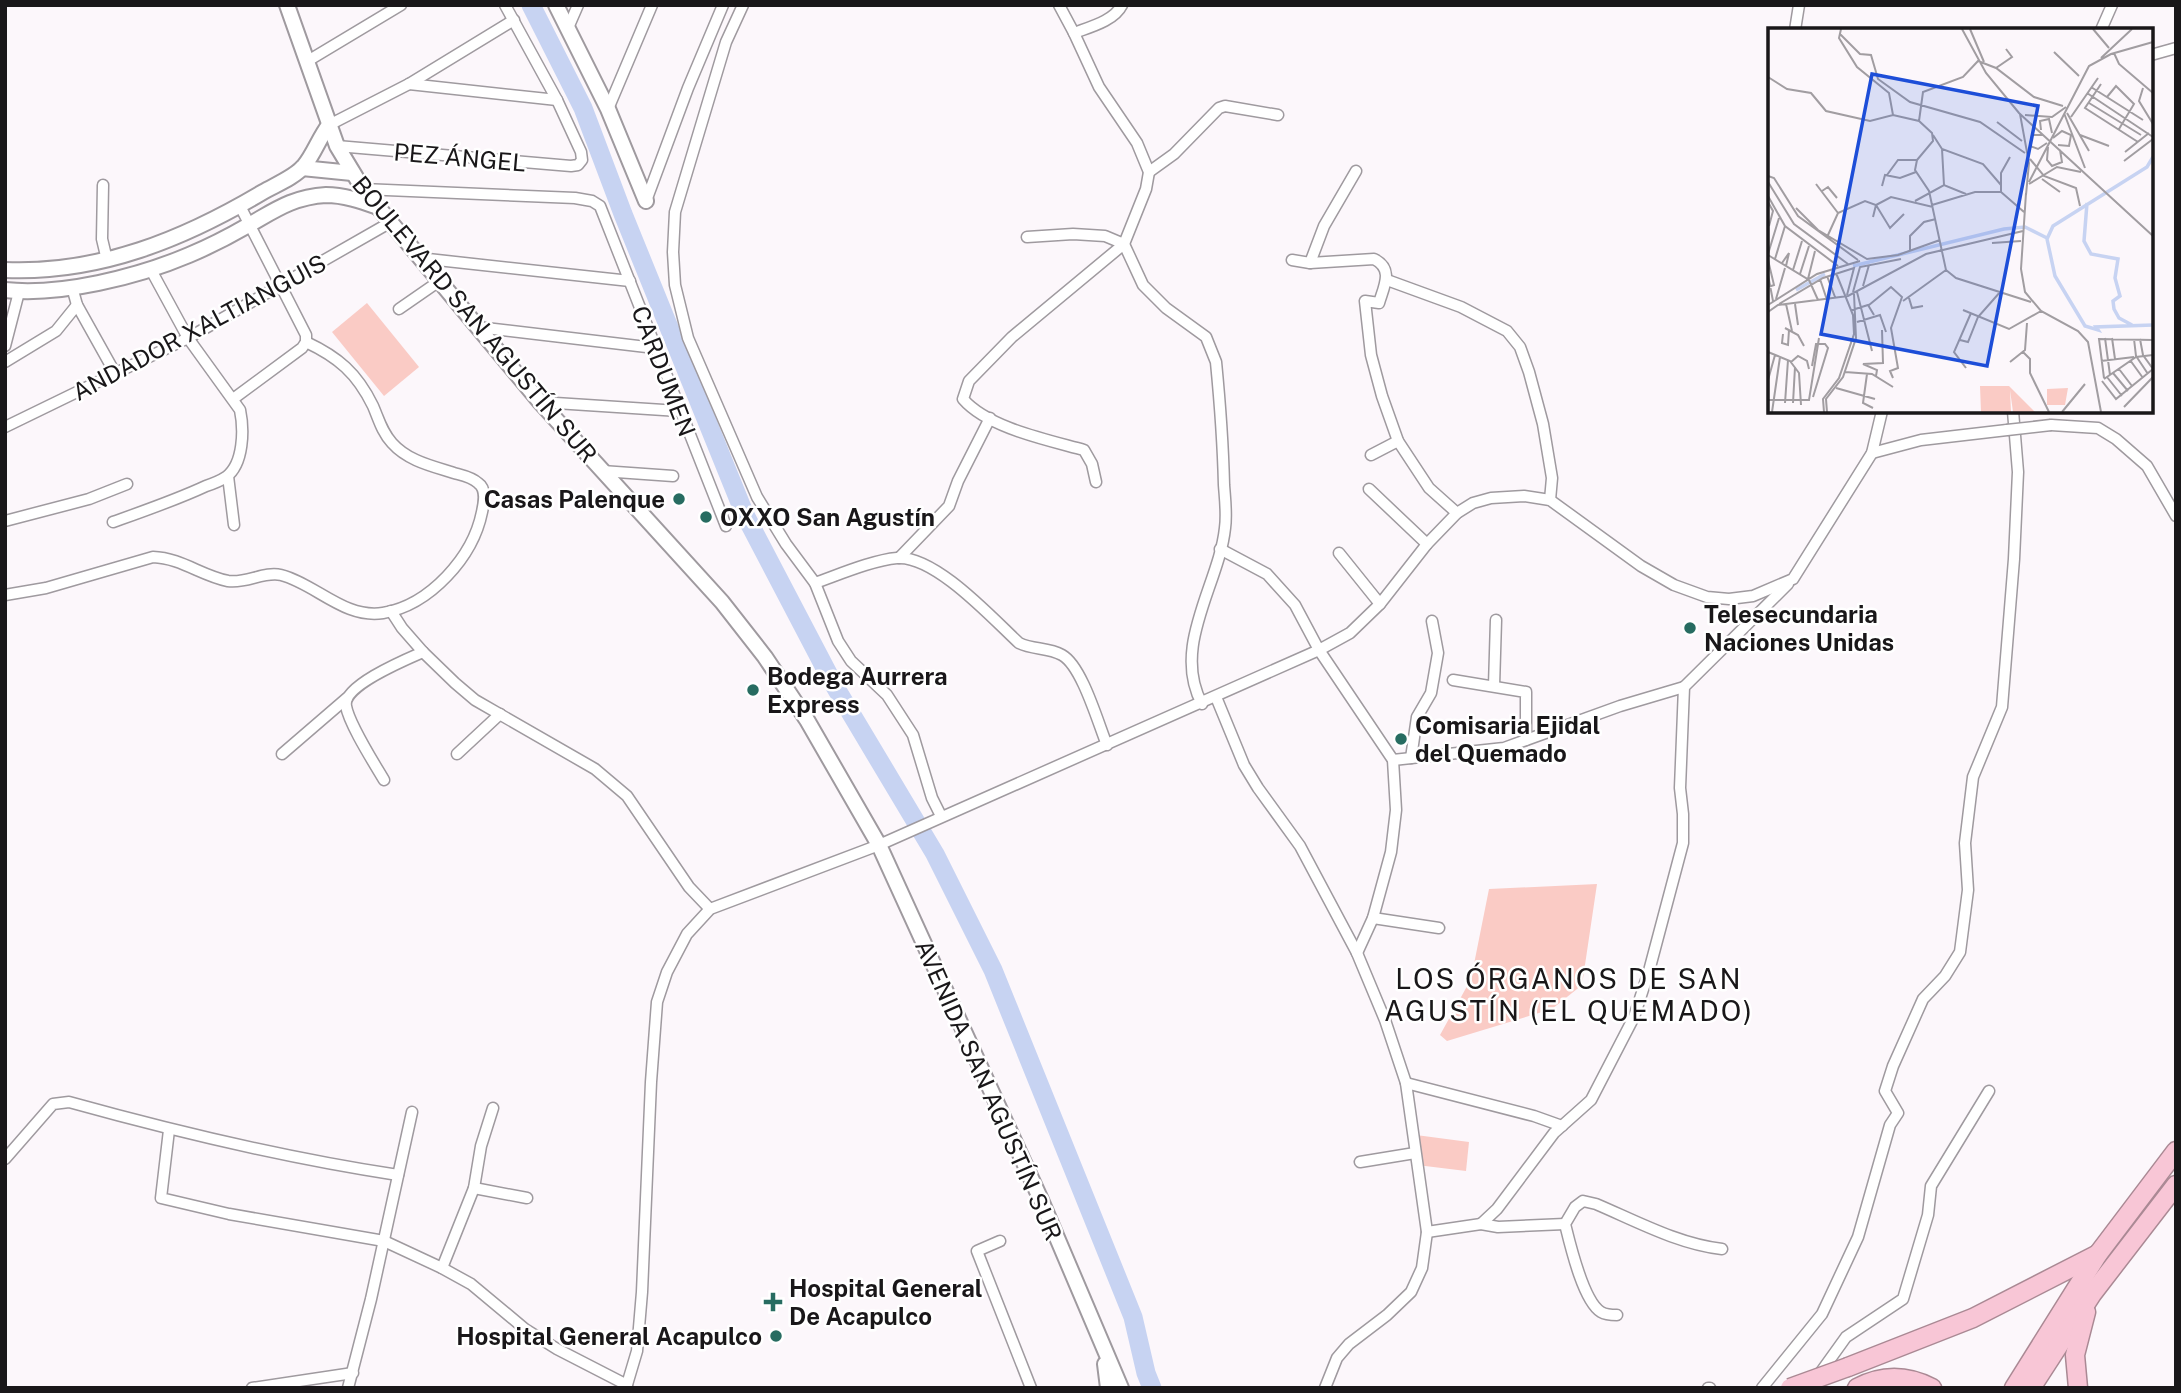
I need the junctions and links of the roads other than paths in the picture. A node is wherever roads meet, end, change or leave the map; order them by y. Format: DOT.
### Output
graph roads {
  1 [pos="287,5"];
  2 [pos="401,5"];
  3 [pos="505,5"];
  4 [pos="556,5"];
  5 [pos="578,5"];
  6 [pos="652,5"];
  7 [pos="723,5"];
  8 [pos="744,5"];
  9 [pos="1059,5"];
  10 [pos="1122,5"];
  11 [pos="1799,5"];
  12 [pos="2112,5"];
  13 [pos="514,20"];
  14 [pos="568,28"];
  15 [pos="1795,28"];
  16 [pos="2102,28"];
  17 [pos="1074,33"];
  18 [pos="2176,48"];
  19 [pos="2153,54"];
  20 [pos="306,62"];
  21 [pos="409,84"];
  22 [pos="557,100"];
  23 [pos="608,109"];
  24 [pos="1278,115"];
  25 [pos="329,125"];
  26 [pos="337,146"];
  27 [pos="302,168"];
  28 [pos="1356,171"];
  29 [pos="352,173"];
  30 [pos="1149,173"];
  31 [pos="103,185"];
  32 [pos="363,189"];
  33 [pos="646,201"];
  34 [pos="240,206"];
  35 [pos="378,207"];
  36 [pos="391,222"];
  37 [pos="248,226"];
  38 [pos="1027,237"];
  39 [pos="1124,244"];
  40 [pos="419,258"];
  41 [pos="107,260"];
  42 [pos="1292,260"];
  43 [pos="1310,263"];
  44 [pos="5,270"];
  45 [pos="151,270"];
  46 [pos="1387,279"];
  47 [pos="630,281"];
  48 [pos="438,282"];
  49 [pos="281,286"];
  50 [pos="72,287"];
  51 [pos="12,291"];
  52 [pos="77,306"];
  53 [pos="399,309"];
  54 [pos="477,327"];
  55 [pos="188,338"];
  56 [pos="306,342"];
  57 [pos="5,346"];
  58 [pos="655,348"];
  59 [pos="5,362"];
  60 [pos="115,373"];
  61 [pos="233,399"];
  62 [pos="540,402"];
  63 [pos="679,411"];
  64 [pos="1882,413"];
  65 [pos="2013,413"];
  66 [pos="990,418"];
  67 [pos="5,427"];
  68 [pos="1398,441"];
  69 [pos="1872,453"];
  70 [pos="1371,456"];
  71 [pos="601,471"];
  72 [pos="228,476"];
  73 [pos="673,476"];
  74 [pos="1096,482"];
  75 [pos="127,484"];
  76 [pos="1369,489"];
  77 [pos="1550,500"];
  78 [pos="1457,513"];
  79 [pos="2176,516"];
  80 [pos="5,521"];
  81 [pos="113,522"];
  82 [pos="234,525"];
  83 [pos="726,526"];
  84 [pos="1427,544"];
  85 [pos="1220,549"];
  86 [pos="1339,553"];
  87 [pos="899,558"];
  88 [pos="1793,579"];
  89 [pos="815,583"];
  90 [pos="5,595"];
  91 [pos="1380,604"];
  92 [pos="391,611"];
  93 [pos="1496,620"];
  94 [pos="1432,621"];
  95 [pos="1319,650"];
  96 [pos="423,652"];
  97 [pos="1453,680"];
  98 [pos="1494,686"];
  99 [pos="1684,687"];
  100 [pos="1216,697"];
  101 [pos="346,698"];
  102 [pos="1202,704"];
  103 [pos="500,715"];
  104 [pos="1526,740"];
  105 [pos="1107,745"];
  106 [pos="282,754"];
  107 [pos="457,754"];
  108 [pos="1411,758"];
  109 [pos="1393,760"];
  110 [pos="384,780"];
  111 [pos="937,818"];
  112 [pos="879,845"];
  113 [pos="710,909"];
  114 [pos="1373,918"];
  115 [pos="1439,928"];
  116 [pos="1357,953"];
  117 [pos="1406,1083"];
  118 [pos="1989,1091"];
  119 [pos="493,1108"];
  120 [pos="412,1112"];
  121 [pos="1562,1126"];
  122 [pos="169,1130"];
  123 [pos="2176,1151"];
  124 [pos="1415,1153"];
  125 [pos="5,1159"];
  126 [pos="1360,1162"];
  127 [pos="398,1175"];
  128 [pos="2176,1185"];
  129 [pos="474,1188"];
  130 [pos="527,1198"];
  131 [pos="1480,1224"];
  132 [pos="1564,1224"];
  133 [pos="1427,1232"];
  134 [pos="384,1241"];
  135 [pos="1000,1241"];
  136 [pos="1722,1249"];
  137 [pos="2098,1254"];
  138 [pos="442,1268"];
  139 [pos="2092,1294"];
  140 [pos="1617,1315"];
  141 [pos="1098,1335"];
  142 [pos="353,1373"];
  143 [pos="626,1386"];
  144 [pos="252,1388"];
  145 [pos="348,1388"];
  146 [pos="1031,1388"];
  147 [pos="1108,1388"];
  148 [pos="1121,1388"];
  149 [pos="1325,1388"];
  150 [pos="1762,1388"];
  151 [pos="1790,1388"];
  152 [pos="1809,1388"];
  153 [pos="1857,1388"];
  154 [pos="1932,1388"];
  155 [pos="2014,1388"];
  156 [pos="2031,1388"];
  157 [pos="2078,1388"];
  1 -- 20 [label="main road, BOULEVARD SAN AGUSTÍN SUR"];
  2 -- 20 [label="street"];
  3 -- 13 [label="street"];
  4 -- 14 [label="main road"];
  5 -- 14 [label="street"];
  6 -- 23 [label="street"];
  7 -- 33 [label="street"];
  8 -- 89 [label="street"];
  9 -- 17 [label="street"];
  10 -- 17 [label="street"];
  11 -- 15 [label="street"];
  12 -- 16 [label="street"];
  13 -- 21 [label="street"];
  13 -- 22 [label="street"];
  14 -- 23 [label="main road"];
  17 -- 30 [label="street"];
  18 -- 19 [label="street"];
  20 -- 25 [label="main road, BOULEVARD SAN AGUSTÍN SUR"];
  21 -- 22 [label="street"];
  21 -- 25 [label="street"];
  22 -- 26 [label="street, PEZ ÁNGEL"];
  23 -- 33 [label="main road"];
  24 -- 30 [label="street"];
  25 -- 26 [label="main road, BOULEVARD SAN AGUSTÍN SUR"];
  25 -- 27 [label="main road"];
  26 -- 29 [label="main road, BOULEVARD SAN AGUSTÍN SUR"];
  27 -- 29 [label="main road"];
  27 -- 34 [label="main road"];
  28 -- 43 [label="street"];
  29 -- 32 [label="main road, BOULEVARD SAN AGUSTÍN SUR"];
  30 -- 39 [label="street"];
  31 -- 41 [label="street"];
  32 -- 35 [label="main road, BOULEVARD SAN AGUSTÍN SUR"];
  32 -- 47 [label="street, CARDUMEN"];
  34 -- 37 [label="street"];
  34 -- 41 [label="main road"];
  35 -- 36 [label="main road, BOULEVARD SAN AGUSTÍN SUR"];
  35 -- 37 [label="main road"];
  36 -- 40 [label="main road, BOULEVARD SAN AGUSTÍN SUR"];
  36 -- 49 [label="street, ANDADOR XALTIANGUIS"];
  37 -- 45 [label="main road"];
  37 -- 49 [label="street"];
  38 -- 39 [label="street"];
  39 -- 66 [label="street"];
  39 -- 85 [label="street"];
  40 -- 47 [label="street"];
  40 -- 48 [label="main road, BOULEVARD SAN AGUSTÍN SUR"];
  41 -- 44 [label="main road"];
  42 -- 43 [label="street"];
  43 -- 46 [label="street"];
  45 -- 50 [label="main road"];
  45 -- 55 [label="street"];
  46 -- 68 [label="street"];
  46 -- 77 [label="street"];
  47 -- 58 [label="street, CARDUMEN"];
  48 -- 53 [label="street"];
  48 -- 54 [label="main road, BOULEVARD SAN AGUSTÍN SUR"];
  49 -- 55 [label="street, ANDADOR XALTIANGUIS"];
  49 -- 56 [label="street"];
  50 -- 51 [label="main road"];
  50 -- 52 [label="street"];
  51 -- 57 [label="street"];
  52 -- 59 [label="street"];
  52 -- 60 [label="street"];
  54 -- 58 [label="street"];
  54 -- 62 [label="main road, BOULEVARD SAN AGUSTÍN SUR"];
  55 -- 60 [label="street, ANDADOR XALTIANGUIS"];
  55 -- 61 [label="street"];
  56 -- 61 [label="street"];
  56 -- 92 [label="street"];
  58 -- 63 [label="street, CARDUMEN"];
  60 -- 67 [label="street, ANDADOR XALTIANGUIS"];
  61 -- 72 [label="street"];
  62 -- 63 [label="street"];
  62 -- 71 [label="main road, BOULEVARD SAN AGUSTÍN SUR"];
  63 -- 83 [label="street, CARDUMEN"];
  64 -- 69 [label="street"];
  65 -- 150 [label="street"];
  66 -- 74 [label="street"];
  66 -- 87 [label="street"];
  68 -- 70 [label="street"];
  68 -- 78 [label="street"];
  69 -- 79 [label="street, bridge"];
  69 -- 88 [label="street"];
  71 -- 73 [label="street"];
  71 -- 112 [label="main road, BOULEVARD SAN AGUSTÍN SUR"];
  72 -- 81 [label="street"];
  72 -- 82 [label="street"];
  75 -- 80 [label="street"];
  76 -- 84 [label="street"];
  77 -- 78 [label="street"];
  77 -- 88 [label="street"];
  78 -- 84 [label="street"];
  84 -- 91 [label="street"];
  85 -- 95 [label="street"];
  85 -- 102 [label="street"];
  86 -- 91 [label="street"];
  87 -- 89 [label="street"];
  87 -- 105 [label="street"];
  88 -- 99 [label="street"];
  89 -- 111 [label="street"];
  90 -- 92 [label="street"];
  91 -- 95 [label="street"];
  92 -- 96 [label="street"];
  93 -- 98 [label="street"];
  94 -- 108 [label="street"];
  95 -- 100 [label="street"];
  95 -- 109 [label="street"];
  96 -- 101 [label="street"];
  96 -- 103 [label="street"];
  97 -- 98 [label="street"];
  98 -- 104 [label="street"];
  99 -- 104 [label="street"];
  99 -- 121 [label="street"];
  100 -- 102 [label="street"];
  100 -- 116 [label="street"];
  101 -- 106 [label="street"];
  101 -- 110 [label="street"];
  102 -- 105 [label="street"];
  103 -- 107 [label="street"];
  103 -- 113 [label="street"];
  104 -- 108 [label="street"];
  105 -- 111 [label="street"];
  108 -- 109 [label="street"];
  109 -- 114 [label="street"];
  111 -- 112 [label="street"];
  112 -- 113 [label="street"];
  112 -- 141 [label="main road, AVENIDA SAN AGUSTÍN SUR"];
  113 -- 143 [label="street"];
  114 -- 115 [label="street"];
  114 -- 116 [label="street"];
  116 -- 117 [label="street"];
  117 -- 121 [label="street"];
  117 -- 124 [label="street"];
  118 -- 152 [label="street"];
  119 -- 129 [label="street"];
  120 -- 127 [label="street"];
  121 -- 131 [label="street"];
  122 -- 125 [label="street"];
  122 -- 127 [label="street"];
  122 -- 134 [label="street"];
  123 -- 137 [label="highway"];
  124 -- 126 [label="street"];
  124 -- 133 [label="street"];
  127 -- 134 [label="street"];
  128 -- 139 [label="highway"];
  129 -- 130 [label="street"];
  129 -- 138 [label="street"];
  131 -- 132 [label="street"];
  131 -- 133 [label="street"];
  132 -- 136 [label="street"];
  132 -- 140 [label="street"];
  133 -- 149 [label="street"];
  134 -- 138 [label="street"];
  134 -- 142 [label="street"];
  135 -- 146 [label="street"];
  137 -- 151 [label="highway, bridge"];
  137 -- 155 [label="highway"];
  138 -- 143 [label="street"];
  139 -- 156 [label="highway"];
  139 -- 157 [label="highway"];
  141 -- 147 [label="main road, AVENIDA SAN AGUSTÍN SUR"];
  141 -- 148 [label="main road, AVENIDA SAN AGUSTÍN SUR"];
  142 -- 144 [label="street"];
  142 -- 145 [label="street"];
  153 -- 154 [label="highway"];
}
